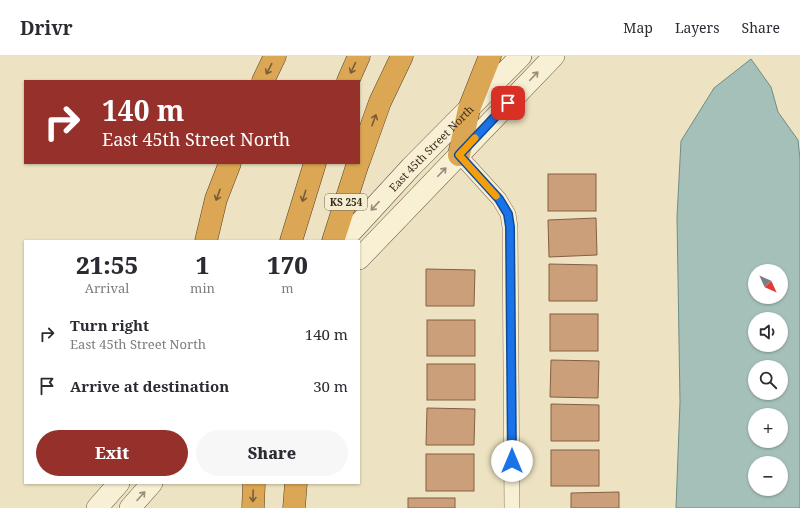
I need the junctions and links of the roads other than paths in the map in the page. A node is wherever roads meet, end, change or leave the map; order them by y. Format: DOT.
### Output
graph roads {
  1 [pos="275,56"];
  2 [pos="359,56"];
  3 [pos="402,56"];
  4 [pos="490,56"];
  5 [pos="521,56"];
  6 [pos="554,56"];
  7 [pos="263,80"];
  8 [pos="348,80"];
  9 [pos="469,109"];
  10 [pos="459,155"];
  11 [pos="360,157"];
  12 [pos="230,164"];
  13 [pos="315,164"];
  14 [pos="358,164"];
  15 [pos="292,235"];
  16 [pos="206,240"];
  17 [pos="333,240"];
  18 [pos="344,240"];
  19 [pos="360,258"];
  20 [pos="118,484"];
  21 [pos="151,484"];
  22 [pos="254,484"];
  23 [pos="97,508"];
  24 [pos="130,508"];
  25 [pos="253,508"];
  26 [pos="512,508"];
  1 -- 7 [label="highway, one-way"];
  2 -- 8 [label="highway, one-way"];
  11 -- 3 [label="highway, KS 254, one-way"];
  4 -- 9 [label="highway"];
  5 -- 9 [label="street, East 45th Street North"];
  10 -- 6 [label="street, one-way"];
  9 -- 10 [label="highway"];
  9 -- 18 [label="street, East 45th Street North, one-way"];
  19 -- 10 [label="street, one-way"];
  10 -- 26 [label="street"];
  12 -- 16 [label="highway, one-way"];
  13 -- 15 [label="highway, one-way"];
  14 -- 17 [label="highway, KS 254"];
  20 -- 23 [label="street"];
  24 -- 21 [label="street, one-way"];
  22 -- 25 [label="highway, one-way"];
}
